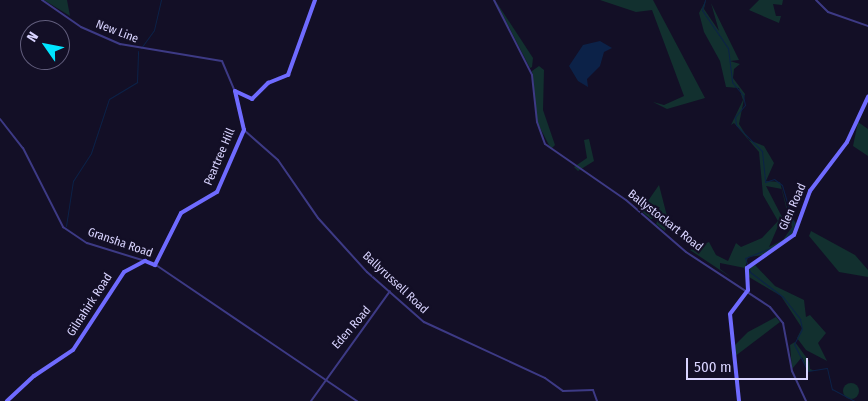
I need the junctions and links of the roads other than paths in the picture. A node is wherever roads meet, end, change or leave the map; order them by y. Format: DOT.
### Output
graph roads {
  1 [pos="42,0"];
  2 [pos="315,0"];
  3 [pos="494,0"];
  4 [pos="816,0"];
  5 [pos="868,26"];
  6 [pos="224,62"];
  7 [pos="235,91"];
  8 [pos="868,97"];
  9 [pos="0,119"];
  10 [pos="244,130"];
  11 [pos="145,261"];
  12 [pos="155,265"];
  13 [pos="748,290"];
  14 [pos="390,291"];
  15 [pos="326,380"];
  16 [pos="7,401"];
  17 [pos="311,401"];
  18 [pos="357,401"];
  19 [pos="597,401"];
  20 [pos="739,401"];
  21 [pos="806,401"];
  1 -- 6 [label="street, New Line"];
  2 -- 7 [label="street"];
  3 -- 13 [label="street, Ballystockart Road"];
  4 -- 5 [label="street"];
  6 -- 7 [label="street, Peartree Hill"];
  7 -- 10 [label="street, Peartree Hill"];
  8 -- 13 [label="street, Glen Road"];
  9 -- 11 [label="street, Gransha Road"];
  10 -- 12 [label="street, Peartree Hill"];
  10 -- 14 [label="street, Ballyrussell Road"];
  11 -- 12 [label="street, Gransha Road"];
  11 -- 16 [label="street, Gilnahirk Road"];
  12 -- 15 [label="street, Gransha Road"];
  13 -- 20 [label="street"];
  13 -- 21 [label="street, Ballystockart Road"];
  14 -- 15 [label="street, Eden Road"];
  14 -- 19 [label="street, Ballyrussell Road"];
  15 -- 17 [label="street, Eden Road"];
  15 -- 18 [label="street, Gransha Road"];
}
